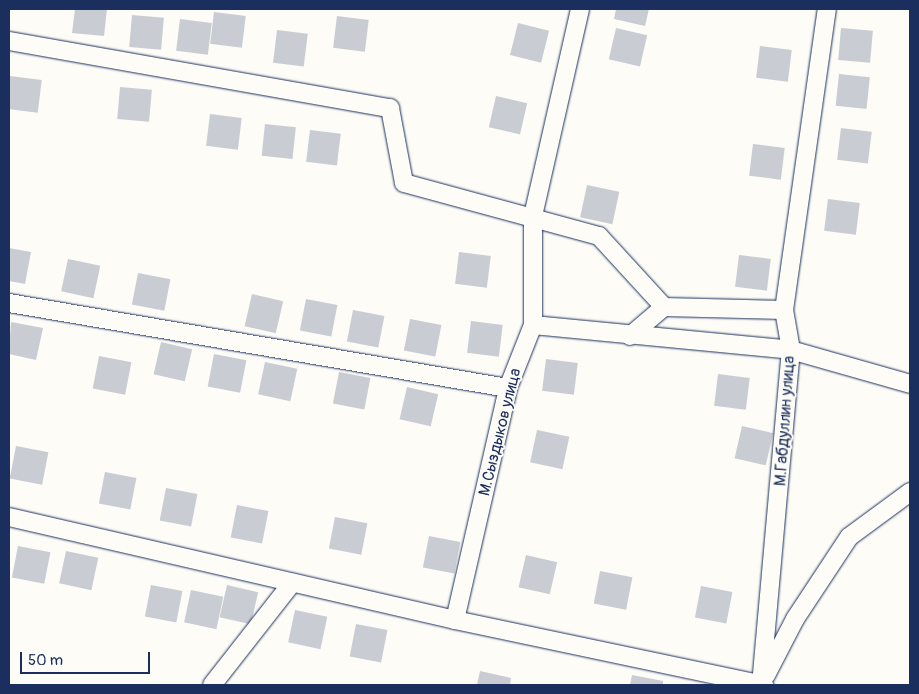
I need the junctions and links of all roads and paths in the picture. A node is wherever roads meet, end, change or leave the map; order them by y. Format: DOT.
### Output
graph roads {
  1 [pos="580,9"];
  2 [pos="827,9"];
  3 [pos="9,41"];
  4 [pos="533,216"];
  5 [pos="9,303"];
  6 [pos="664,307"];
  7 [pos="784,310"];
  8 [pos="532,325"];
  9 [pos="630,336"];
  10 [pos="791,350"];
  11 [pos="910,384"];
  12 [pos="508,388"];
  13 [pos="910,492"];
  14 [pos="9,517"];
  15 [pos="292,582"];
  16 [pos="455,620"];
  17 [pos="212,685"];
  18 [pos="762,685"];
  1 -- 4 [label="street, М.Сыздыков улица"];
  2 -- 7 [label="street, М.Габдуллин улица"];
  3 -- 4 [label="street"];
  4 -- 6 [label="street"];
  4 -- 8 [label="street, М.Сыздыков улица"];
  5 -- 12 [label="street"];
  6 -- 7 [label="street"];
  6 -- 9 [label="street"];
  7 -- 10 [label="street, М.Габдуллин улица"];
  8 -- 9 [label="street"];
  8 -- 12 [label="street, М.Сыздыков улица"];
  9 -- 10 [label="street"];
  10 -- 11 [label="street"];
  10 -- 18 [label="street, М.Габдуллин улица"];
  12 -- 16 [label="street, М.Сыздыков улица"];
  13 -- 18 [label="street"];
  14 -- 15 [label="street"];
  15 -- 16 [label="street"];
  15 -- 17 [label="street"];
  16 -- 18 [label="street"];
}
